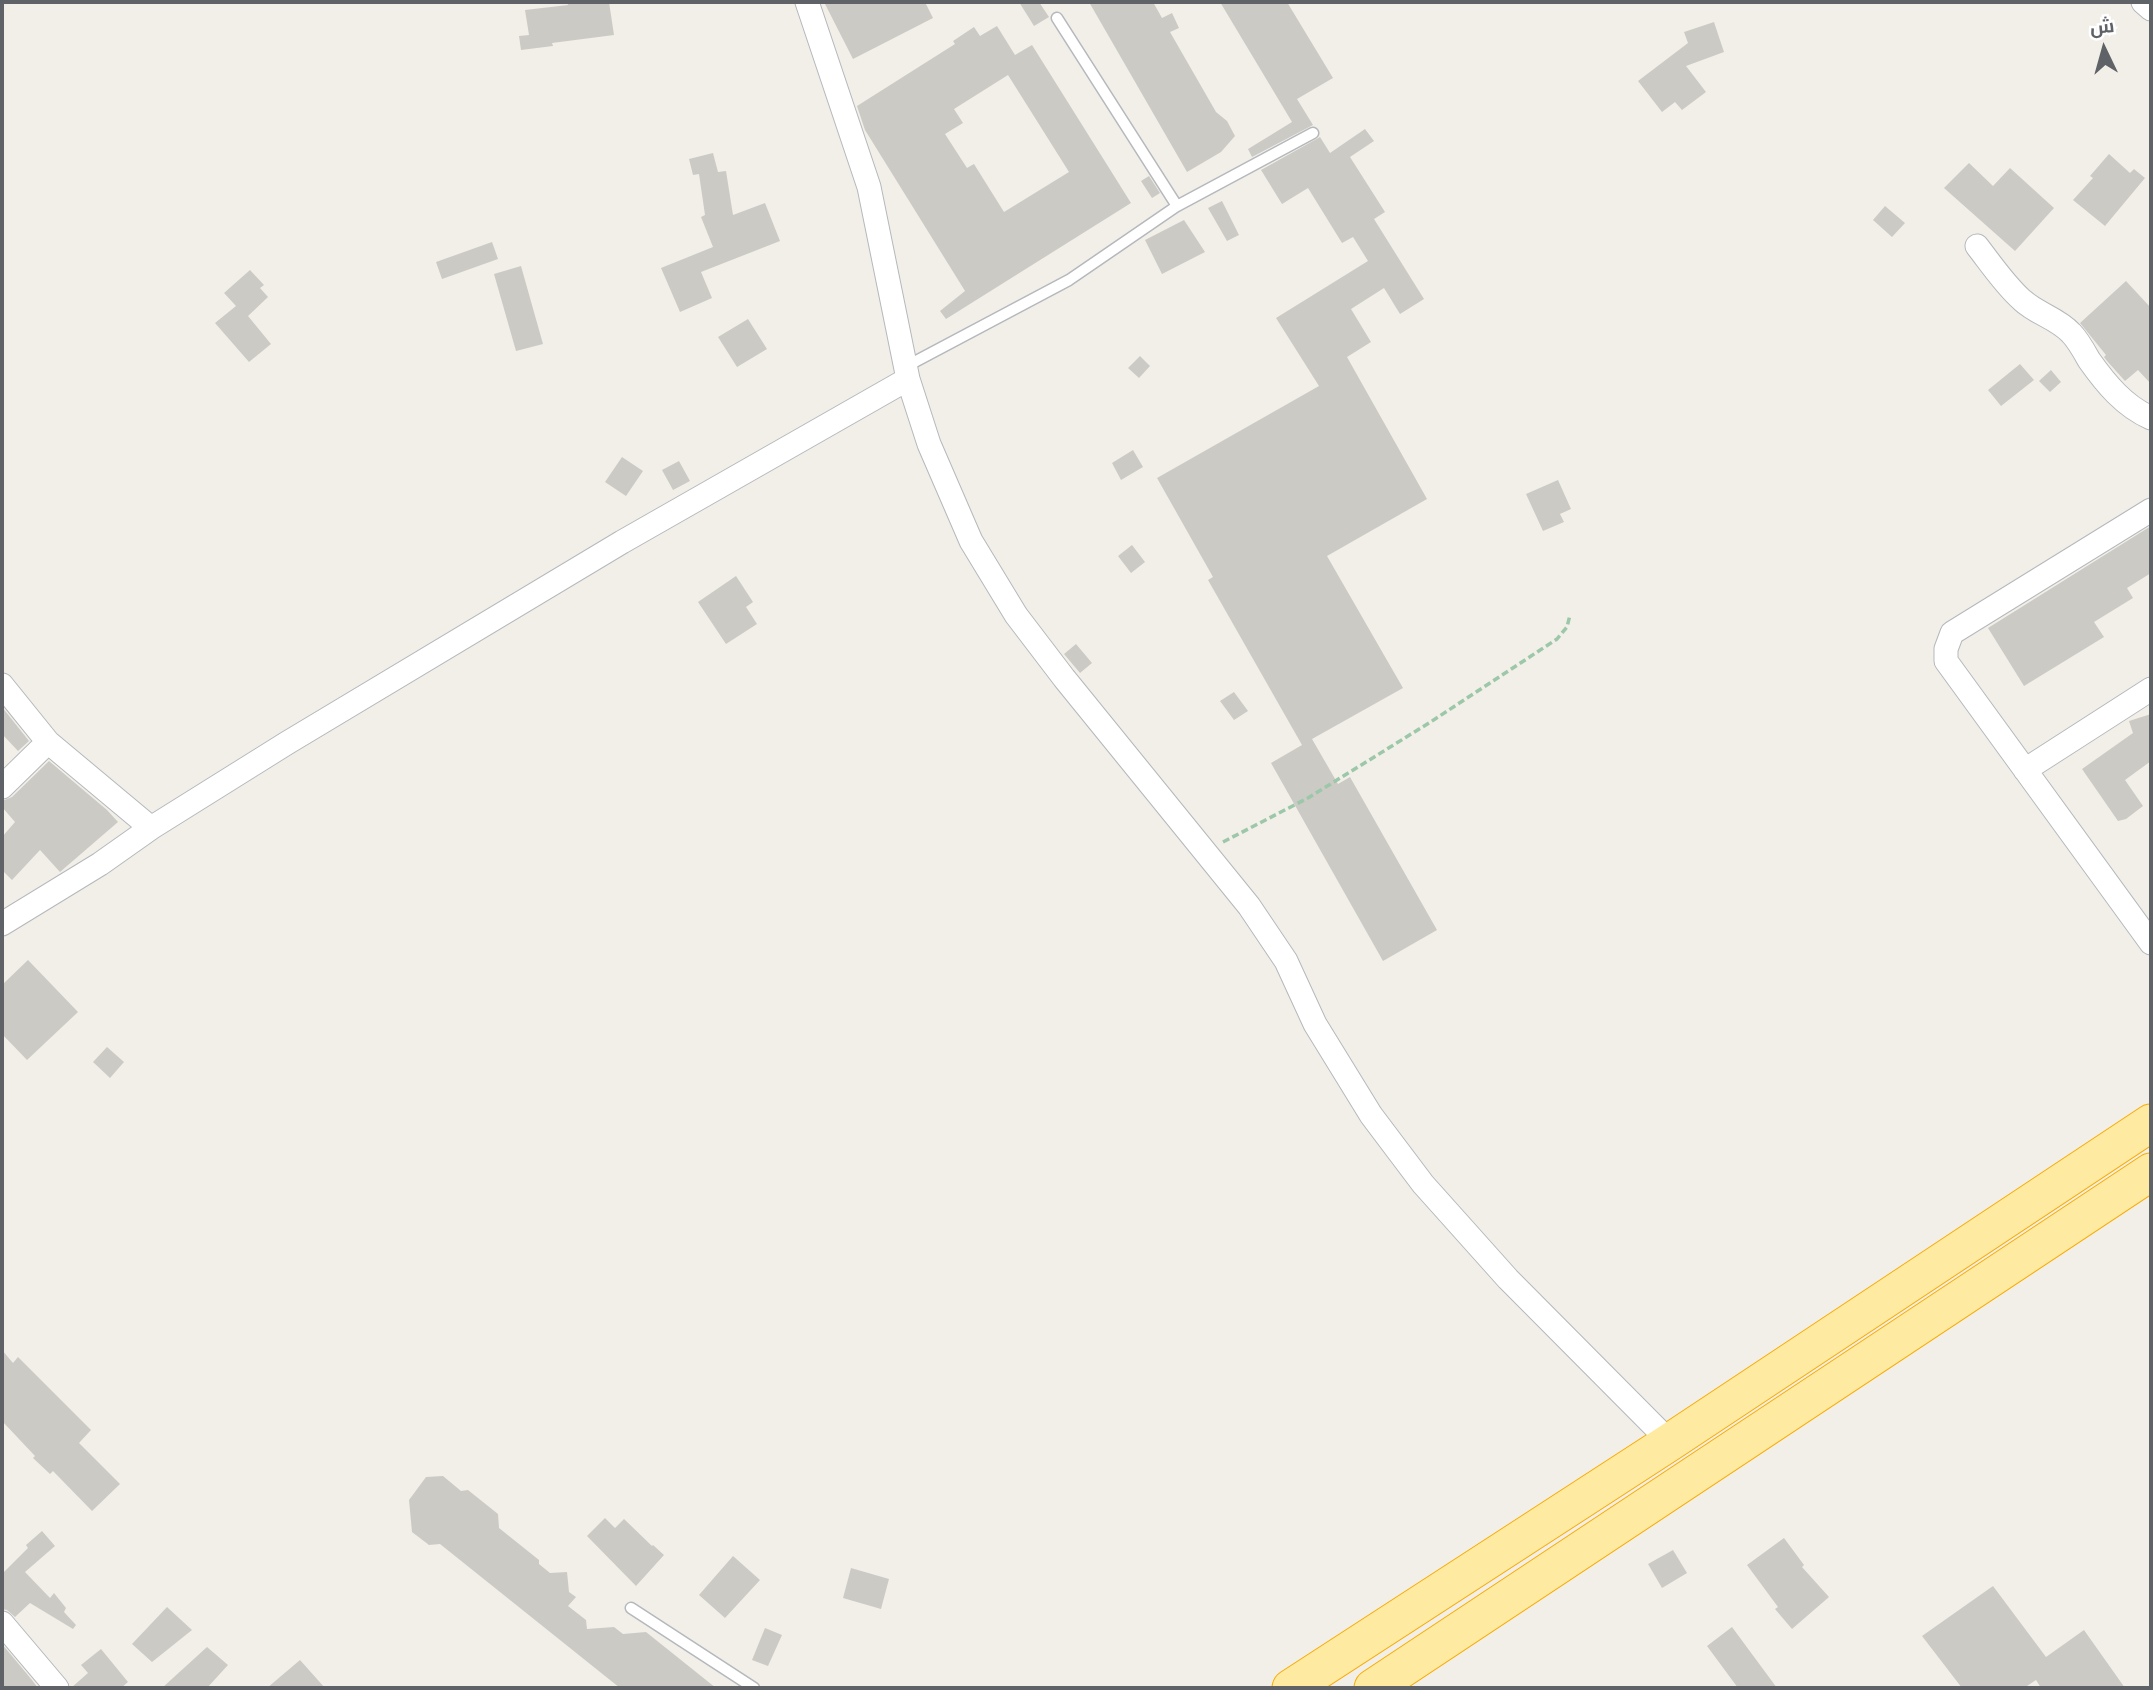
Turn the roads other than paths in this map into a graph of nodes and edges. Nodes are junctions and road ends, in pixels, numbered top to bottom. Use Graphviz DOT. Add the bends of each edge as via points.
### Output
graph roads {
  1 [pos="807,2"];
  2 [pos="2143,2"];
  3 [pos="2151,9"];
  4 [pos="1057,19"];
  5 [pos="1313,133"];
  6 [pos="1177,206"];
  7 [pos="1977,246"];
  8 [pos="907,373"];
  9 [pos="2151,418"];
  10 [pos="2151,510"];
  11 [pos="2,685"];
  12 [pos="2151,689"];
  13 [pos="48,742"];
  14 [pos="2025,770"];
  15 [pos="2,787"];
  16 [pos="151,828"];
  17 [pos="2,923"];
  18 [pos="2151,943"];
  19 [pos="2151,1123"];
  20 [pos="2151,1172"];
  21 [pos="1670,1442"];
  22 [pos="631,1608"];
  23 [pos="2,1623"];
  24 [pos="57,1688"];
  25 [pos="754,1688"];
  26 [pos="1291,1688"];
  27 [pos="1373,1688"];
  1 -- 8 [label="street" via="869,187"];
  2 -- 3 [label="street"];
  4 -- 6 [label="lane"];
  5 -- 6 [label="lane"];
  6 -- 8 [label="lane" via="1069,280"];
  7 -- 9 [label="street" via="2021,300 2072,334 2103,381 2122,400"];
  8 -- 16 [label="street"];
  8 -- 21 [label="street" via="929,444 971,541 1016,615 1249,906 1286,961 1315,1024 1371,1115 1423,1184 1508,1279"];
  10 -- 14 [label="street" via="1952,633 1946,661"];
  11 -- 13 [label="street"];
  12 -- 14 [label="street"];
  13 -- 15 [label="street"];
  13 -- 16 [label="street"];
  14 -- 18 [label="street"];
  16 -- 17 [label="street"];
  19 -- 21 [label="highway"];
  20 -- 27 [label="highway"];
  21 -- 26 [label="highway"];
  22 -- 25 [label="lane"];
  23 -- 24 [label="street"];
}
